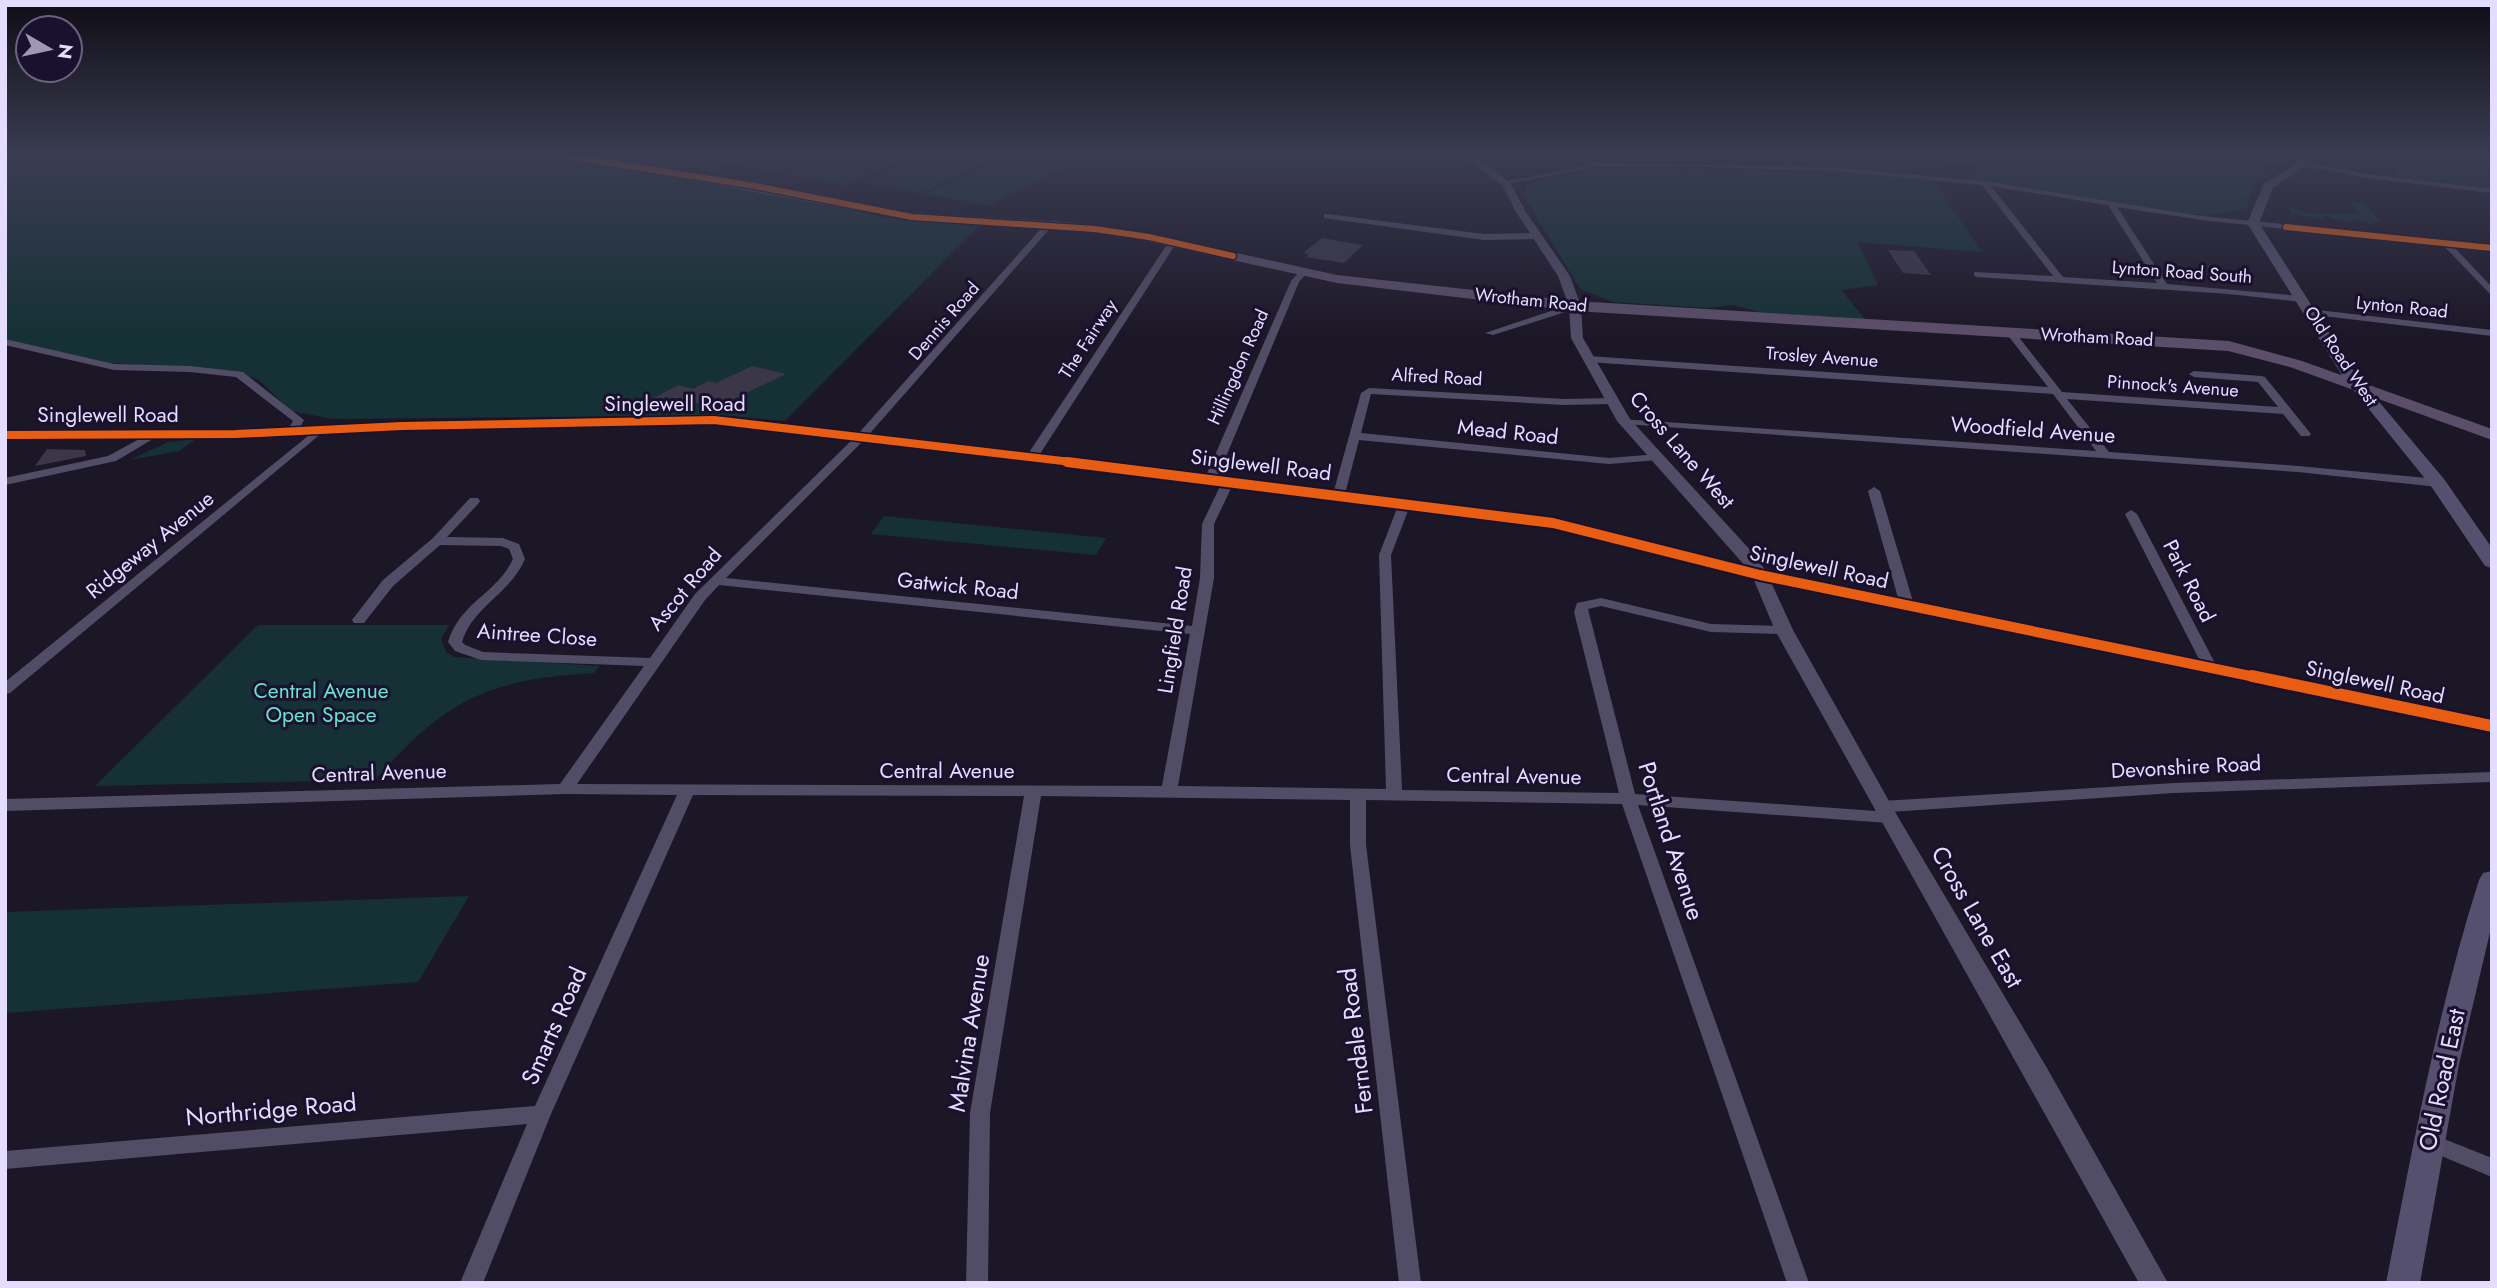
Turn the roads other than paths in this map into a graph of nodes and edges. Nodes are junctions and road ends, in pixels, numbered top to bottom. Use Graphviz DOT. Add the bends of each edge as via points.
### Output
graph roads {
  1 [pos="907,216"];
  2 [pos="1327,216"];
  3 [pos="1526,216"];
  4 [pos="2010,216"];
  5 [pos="2119,216"];
  6 [pos="2201,216"];
  7 [pos="2256,216"];
  8 [pos="2253,223"];
  9 [pos="1049,225"];
  10 [pos="1538,236"];
  11 [pos="1173,242"];
  12 [pos="2446,243"];
  13 [pos="2492,248"];
  14 [pos="1303,273"];
  15 [pos="1978,274"];
  16 [pos="2060,279"];
  17 [pos="2164,287"];
  18 [pos="2492,293"];
  19 [pos="2305,305"];
  20 [pos="1575,306"];
  21 [pos="2492,332"];
  22 [pos="1490,333"];
  23 [pos="2011,333"];
  24 [pos="5,342"];
  25 [pos="1588,359"];
  26 [pos="2297,364"];
  27 [pos="2345,369"];
  28 [pos="2194,373"];
  29 [pos="2359,388"];
  30 [pos="2056,393"];
  31 [pos="1611,401"];
  32 [pos="2374,407"];
  33 [pos="2418,410"];
  34 [pos="2286,411"];
  35 [pos="1625,421"];
  36 [pos="319,430"];
  37 [pos="293,431"];
  38 [pos="2308,431"];
  39 [pos="154,434"];
  40 [pos="5,435"];
  41 [pos="2492,435"];
  42 [pos="861,436"];
  43 [pos="1354,436"];
  44 [pos="2105,455"];
  45 [pos="1032,457"];
  46 [pos="1658,457"];
  47 [pos="1211,478"];
  48 [pos="1229,480"];
  49 [pos="5,482"];
  50 [pos="2438,483"];
  51 [pos="1874,491"];
  52 [pos="1339,494"];
  53 [pos="474,501"];
  54 [pos="1405,503"];
  55 [pos="2131,514"];
  56 [pos="437,541"];
  57 [pos="2490,555"];
  58 [pos="1760,575"];
  59 [pos="715,581"];
  60 [pos="1907,605"];
  61 [pos="359,620"];
  62 [pos="1784,630"];
  63 [pos="1197,631"];
  64 [pos="652,662"];
  65 [pos="2210,667"];
  66 [pos="5,690"];
  67 [pos="2492,726"];
  68 [pos="2492,777"];
  69 [pos="565,789"];
  70 [pos="687,791"];
  71 [pos="1169,791"];
  72 [pos="1032,793"];
  73 [pos="1358,793"];
  74 [pos="1394,793"];
  75 [pos="1628,800"];
  76 [pos="5,805"];
  77 [pos="1885,812"];
  78 [pos="2492,880"];
  79 [pos="541,1114"];
  80 [pos="2429,1142"];
  81 [pos="5,1160"];
  82 [pos="2492,1168"];
  83 [pos="471,1283"];
  84 [pos="977,1283"];
  85 [pos="1410,1283"];
  86 [pos="1798,1283"];
  87 [pos="2154,1283"];
  88 [pos="2403,1283"];
  1 -- 9 [label="main road, Wrotham Road"];
  2 -- 10 [label="street" via="1485,237"];
  3 -- 10 [label="street, Cross Lane West"];
  4 -- 16 [label="street"];
  5 -- 17 [label="street"];
  6 -- 8 [label="street"];
  7 -- 8 [label="main road"];
  8 -- 12 [label="street"];
  8 -- 19 [label="main road, Old Road West"];
  9 -- 11 [label="main road, Wrotham Road"];
  9 -- 42 [label="street, Dennis Road"];
  10 -- 20 [label="street, Cross Lane West" via="1564,276"];
  11 -- 14 [label="main road, Wrotham Road"];
  11 -- 45 [label="street, The Fairway"];
  12 -- 13 [label="street"];
  12 -- 18 [label="street"];
  14 -- 20 [label="main road, Wrotham Road"];
  14 -- 47 [label="street, Hillingdon Road"];
  15 -- 16 [label="street, Lynton Road South"];
  16 -- 17 [label="street, Lynton Road South"];
  17 -- 19 [label="street, Lynton Road South"];
  19 -- 21 [label="street, Lynton Road"];
  19 -- 27 [label="main road, Old Road West"];
  20 -- 22 [label="street"];
  20 -- 23 [label="main road, Wrotham Road"];
  20 -- 25 [label="street, Cross Lane West" via="1577,338"];
  23 -- 26 [label="main road, Wrotham Road" via="2218,344"];
  23 -- 30 [label="street"];
  24 -- 37 [label="street" via="114,368 239,374 299,420"];
  25 -- 30 [label="street, Trosley Avenue"];
  25 -- 31 [label="street, Cross Lane West"];
  26 -- 27 [label="main road"];
  26 -- 29 [label="main road, Wrotham Road"];
  27 -- 29 [label="main road, Old Road West"];
  28 -- 34 [label="street" via="2261,379"];
  29 -- 32 [label="main road, Old Road West"];
  29 -- 33 [label="main road, Wrotham Road"];
  30 -- 34 [label="street, Pinnock's Avenue"];
  30 -- 44 [label="street"];
  31 -- 35 [label="street, Cross Lane West"];
  31 -- 43 [label="street, Alfred Road" via="1369,391"];
  32 -- 33 [label="main road"];
  32 -- 50 [label="main road, Old Road West"];
  33 -- 41 [label="main road, Wrotham Road"];
  34 -- 38 [label="street"];
  35 -- 44 [label="street, Woodfield Avenue"];
  35 -- 46 [label="street, Cross Lane West"];
  36 -- 37 [label="street, Singlewell Road"];
  36 -- 42 [label="street, Singlewell Road" via="717,421"];
  36 -- 66 [label="street, Ridgeway Avenue"];
  37 -- 39 [label="street, Singlewell Road"];
  39 -- 40 [label="street, Singlewell Road"];
  39 -- 49 [label="street" via="112,459"];
  42 -- 45 [label="street, Singlewell Road"];
  42 -- 59 [label="street, Ascot Road"];
  43 -- 46 [label="street, Mead Road" via="1609,461"];
  43 -- 52 [label="street, Alfred Road"];
  44 -- 50 [label="street, Woodfield Avenue"];
  45 -- 47 [label="street, Singlewell Road"];
  46 -- 58 [label="street, Cross Lane West"];
  47 -- 48 [label="street, Singlewell Road"];
  48 -- 52 [label="street, Singlewell Road"];
  48 -- 63 [label="street, Lingfield Road" via="1208,524 1208,569"];
  50 -- 57 [label="main road, Old Road West"];
  51 -- 60 [label="street"];
  52 -- 54 [label="street, Singlewell Road"];
  53 -- 56 [label="street"];
  54 -- 58 [label="street, Singlewell Road" via="1553,523"];
  54 -- 74 [label="street" via="1385,555"];
  55 -- 65 [label="street, Park Road"];
  56 -- 61 [label="street" via="388,583"];
  56 -- 64 [label="street, Aintree Close" via="503,542 519,553 517,566 461,622 455,642 460,648 481,656"];
  58 -- 60 [label="street, Singlewell Road"];
  58 -- 62 [label="street, Cross Lane East"];
  59 -- 63 [label="street, Gatwick Road"];
  59 -- 64 [label="street, Ascot Road"];
  60 -- 65 [label="street, Singlewell Road"];
  62 -- 75 [label="street, Portland Avenue" via="1711,628 1611,604 1582,606"];
  62 -- 77 [label="street, Cross Lane East"];
  63 -- 71 [label="street, Lingfield Road"];
  64 -- 69 [label="street, Ascot Road"];
  65 -- 67 [label="street, Singlewell Road"];
  68 -- 77 [label="street, Devonshire Road" via="2163,789"];
  69 -- 70 [label="street, Central Avenue"];
  69 -- 76 [label="street, Central Avenue"];
  70 -- 72 [label="street, Central Avenue"];
  70 -- 79 [label="street, Smarts Road"];
  71 -- 72 [label="street, Central Avenue"];
  71 -- 73 [label="street, Central Avenue"];
  72 -- 84 [label="street, Malvina Avenue" via="980,1113"];
  73 -- 74 [label="street, Central Avenue"];
  73 -- 85 [label="street, Ferndale Road" via="1357,845"];
  74 -- 75 [label="street, Central Avenue"];
  75 -- 77 [label="street, Central Avenue"];
  75 -- 86 [label="street, Portland Avenue"];
  77 -- 87 [label="street, Cross Lane East"];
  78 -- 80 [label="main road, Old Road East" via="2469,954"];
  79 -- 81 [label="street, Northridge Road"];
  79 -- 83 [label="street, Smarts Road"];
  80 -- 82 [label="street"];
  80 -- 88 [label="main road, Old Road East"];
}
